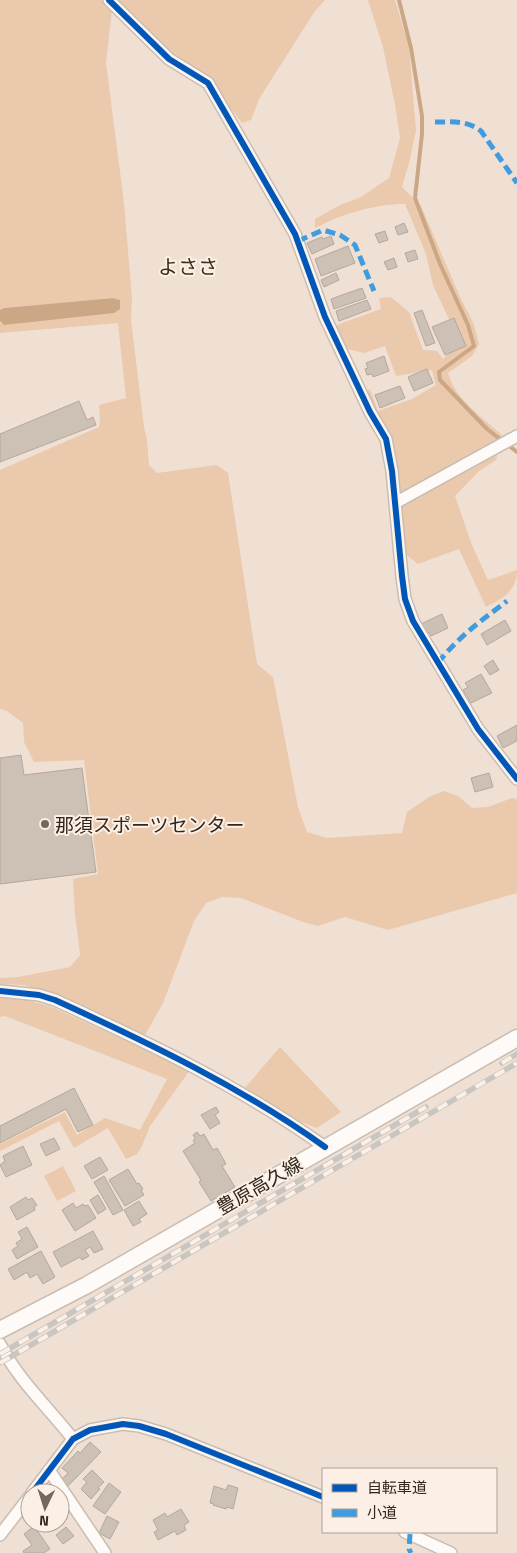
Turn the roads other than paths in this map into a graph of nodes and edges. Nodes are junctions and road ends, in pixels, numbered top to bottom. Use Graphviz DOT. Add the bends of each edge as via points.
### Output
graph roads {
  1 [pos="109,0"];
  2 [pos="517,436"];
  3 [pos="395,503"];
  4 [pos="517,779"];
  5 [pos="0,991"];
  6 [pos="517,1038"];
  7 [pos="325,1147"];
  8 [pos="0,1330"];
  9 [pos="0,1344"];
  10 [pos="73,1439"];
  11 [pos="50,1470"];
  12 [pos="40,1483"];
  13 [pos="322,1497"];
  14 [pos="20,1509"];
  15 [pos="407,1533"];
  16 [pos="0,1535"];
  17 [pos="105,1553"];
  18 [pos="451,1553"];
  1 -- 3 [label="street" via="169,59 208,83 295,234 325,317 386,439"];
  2 -- 3 [label="street"];
  3 -- 4 [label="street" via="402,576 414,621 478,730"];
  5 -- 7 [label="street" via="55,1000 154,1046 217,1079"];
  6 -- 7 [label="main road, 豊原高久線"];
  7 -- 8 [label="main road, 豊原高久線" via="87,1285"];
  9 -- 10 [label="street" via="17,1374"];
  10 -- 11 [label="street"];
  10 -- 13 [label="street" via="90,1430 109,1426 139,1426"];
  11 -- 12 [label="street"];
  11 -- 17 [label="street"];
  14 -- 16 [label="street"];
  15 -- 18 [label="street"];
}
